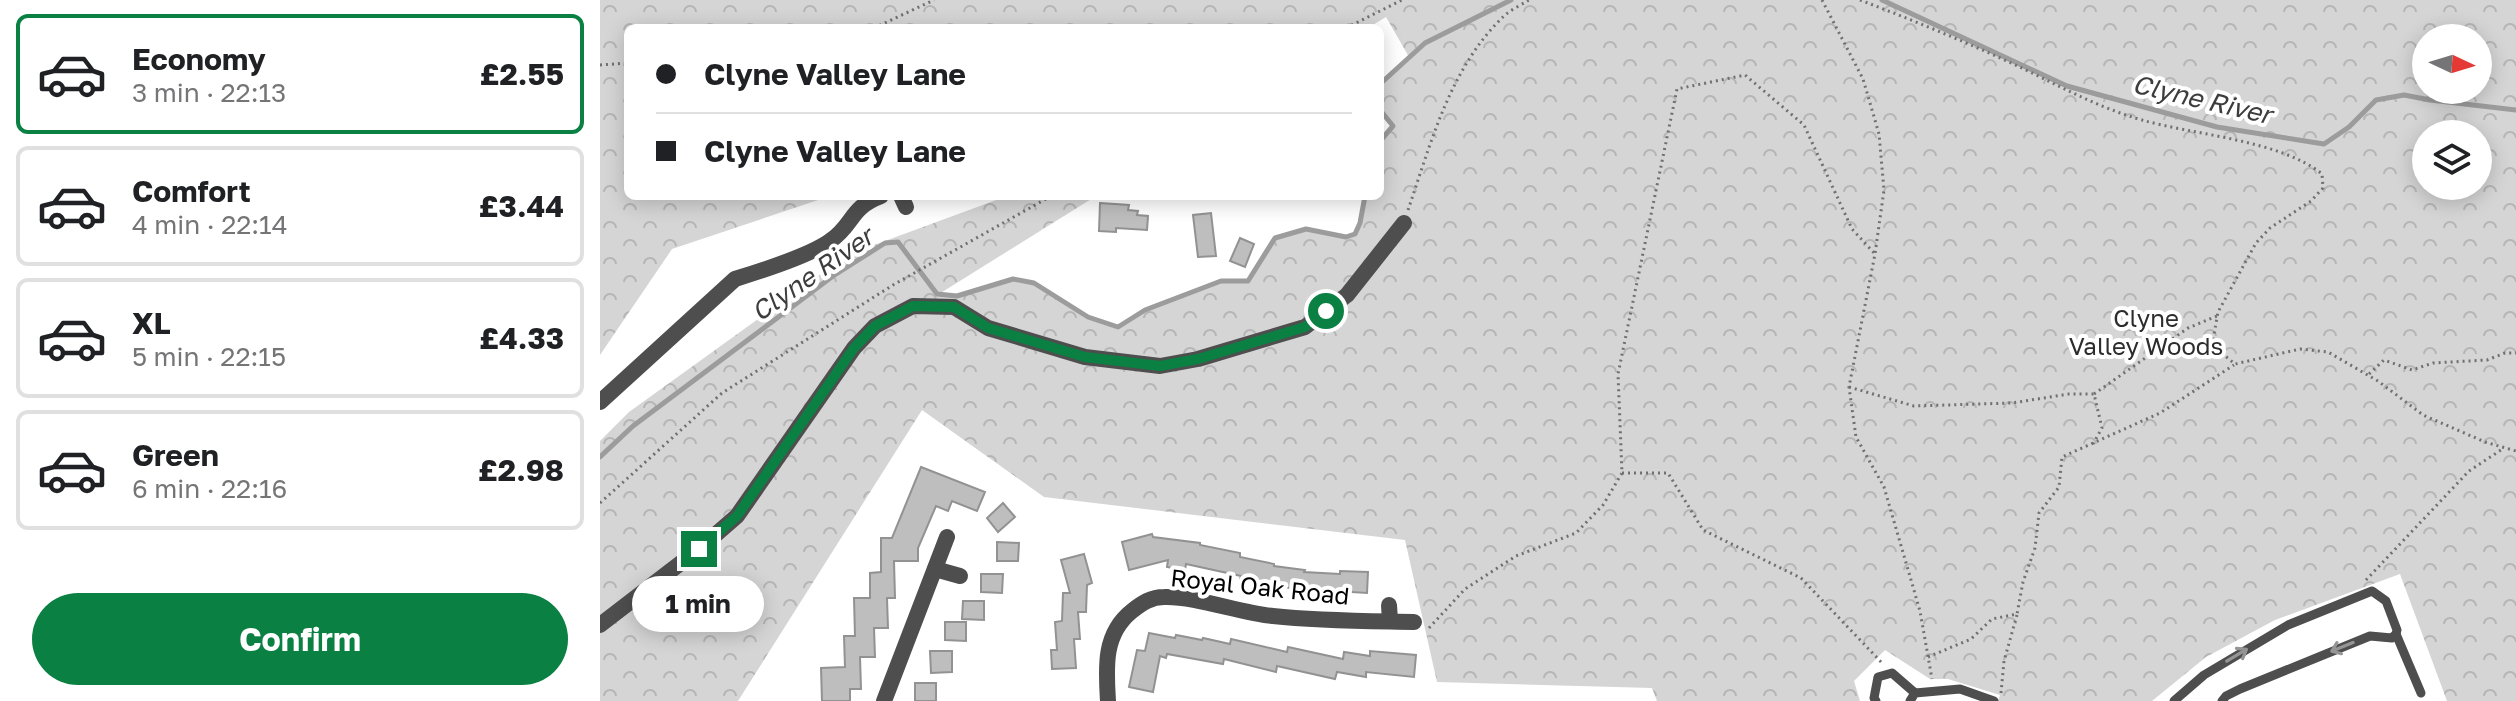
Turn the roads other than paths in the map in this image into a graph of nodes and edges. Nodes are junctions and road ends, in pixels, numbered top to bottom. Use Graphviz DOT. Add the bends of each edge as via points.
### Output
graph roads {
  1 [pos="873,200"];
  2 [pos="1404,223"];
  3 [pos="600,402"];
  4 [pos="947,537"];
  5 [pos="935,569"];
  6 [pos="960,576"];
  7 [pos="1414,622"];
  8 [pos="600,625"];
  9 [pos="2396,634"];
  10 [pos="2421,693"];
  11 [pos="1913,697"];
  12 [pos="1980,698"];
  13 [pos="884,701"];
  14 [pos="1108,701"];
  15 [pos="1876,701"];
  16 [pos="1994,701"];
  17 [pos="2174,701"];
  18 [pos="2222,701"];
  1 -- 3 [label="street" via="856,209 828,243 735,279"];
  2 -- 8 [label="street" via="1347,295 1305,327 1160,366 1085,357 988,328 954,307 913,306 875,326 854,348 737,516"];
  4 -- 5 [label="street"];
  5 -- 6 [label="street"];
  5 -- 13 [label="street"];
  7 -- 14 [label="street, Royal Oak Road" via="1390,613 1325,620 1165,597 1145,600 1123,617 1110,640"];
  9 -- 10 [label="lane"];
  17 -- 9 [label="lane, one-way" via="2204,675 2288,625 2372,591 2386,601"];
  9 -- 18 [label="lane, one-way" via="2370,636"];
  11 -- 12 [label="lane" via="1960,689"];
  11 -- 15 [label="lane" via="1892,673 1878,677"];
  12 -- 16 [label="lane"];
}
